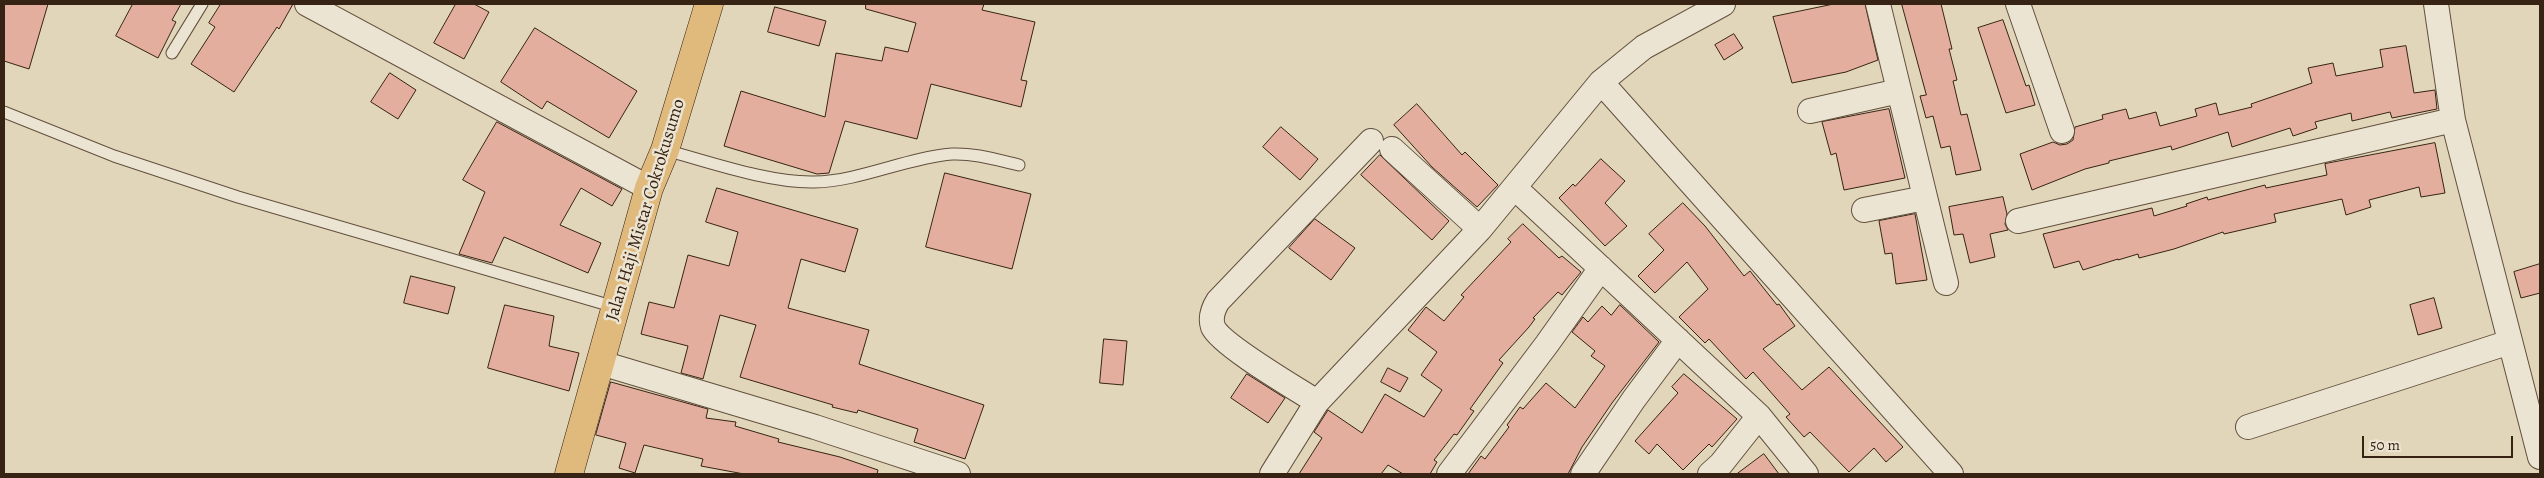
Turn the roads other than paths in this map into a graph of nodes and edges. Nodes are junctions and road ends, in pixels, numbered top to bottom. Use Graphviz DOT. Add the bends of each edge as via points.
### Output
graph roads {
  1 [pos="202,4"];
  2 [pos="307,4"];
  3 [pos="709,4"];
  4 [pos="1723,4"];
  5 [pos="1878,4"];
  6 [pos="2018,4"];
  7 [pos="2436,4"];
  8 [pos="172,53"];
  9 [pos="1601,82"];
  10 [pos="1899,91"];
  11 [pos="1810,111"];
  12 [pos="4,112"];
  13 [pos="2453,120"];
  14 [pos="2062,131"];
  15 [pos="665,150"];
  16 [pos="1019,165"];
  17 [pos="649,188"];
  18 [pos="1515,188"];
  19 [pos="1925,198"];
  20 [pos="1864,210"];
  21 [pos="2018,221"];
  22 [pos="1480,229"];
  23 [pos="1601,268"];
  24 [pos="1946,284"];
  25 [pos="615,308"];
  26 [pos="1678,340"];
  27 [pos="2510,342"];
  28 [pos="601,363"];
  29 [pos="1317,402"];
  30 [pos="2534,406"];
  31 [pos="1759,416"];
  32 [pos="2248,427"];
  33 [pos="2540,457"];
  34 [pos="569,474"];
  35 [pos="958,474"];
  36 [pos="1272,474"];
  37 [pos="1449,474"];
  38 [pos="1583,474"];
  39 [pos="1710,474"];
  40 [pos="1806,474"];
  41 [pos="1951,474"];
  1 -- 8 [label="lane"];
  2 -- 17 [label="street"];
  3 -- 15 [label="main road, Jalan Haji Mistar Cokrokusumo"];
  4 -- 9 [label="street" via="1644,47"];
  5 -- 10 [label="street"];
  6 -- 14 [label="street"];
  7 -- 13 [label="street"];
  9 -- 18 [label="street"];
  9 -- 41 [label="street"];
  10 -- 11 [label="street"];
  10 -- 19 [label="street"];
  12 -- 25 [label="lane" via="114,156 238,197"];
  13 -- 21 [label="street"];
  13 -- 27 [label="street"];
  15 -- 16 [label="lane" via="778,178 814,182 952,154 980,156"];
  15 -- 17 [label="main road, Jalan Haji Mistar Cokrokusumo"];
  17 -- 25 [label="main road, Jalan Haji Mistar Cokrokusumo"];
  18 -- 22 [label="street"];
  18 -- 23 [label="street"];
  19 -- 20 [label="street"];
  19 -- 24 [label="street"];
  22 -- 29 [label="street"];
  22 -- 29 [label="street" via="1381,145 1218,301 1211,318 1214,328 1229,343"];
  23 -- 26 [label="street"];
  23 -- 37 [label="street"];
  25 -- 28 [label="main road, Jalan Haji Mistar Cokrokusumo"];
  26 -- 31 [label="street"];
  26 -- 38 [label="street"];
  27 -- 30 [label="street"];
  27 -- 32 [label="street"];
  28 -- 34 [label="main road, Jalan Haji Mistar Cokrokusumo"];
  28 -- 35 [label="street" via="816,427"];
  29 -- 36 [label="street"];
  30 -- 33 [label="street"];
  31 -- 39 [label="street"];
  31 -- 40 [label="street"];
}
